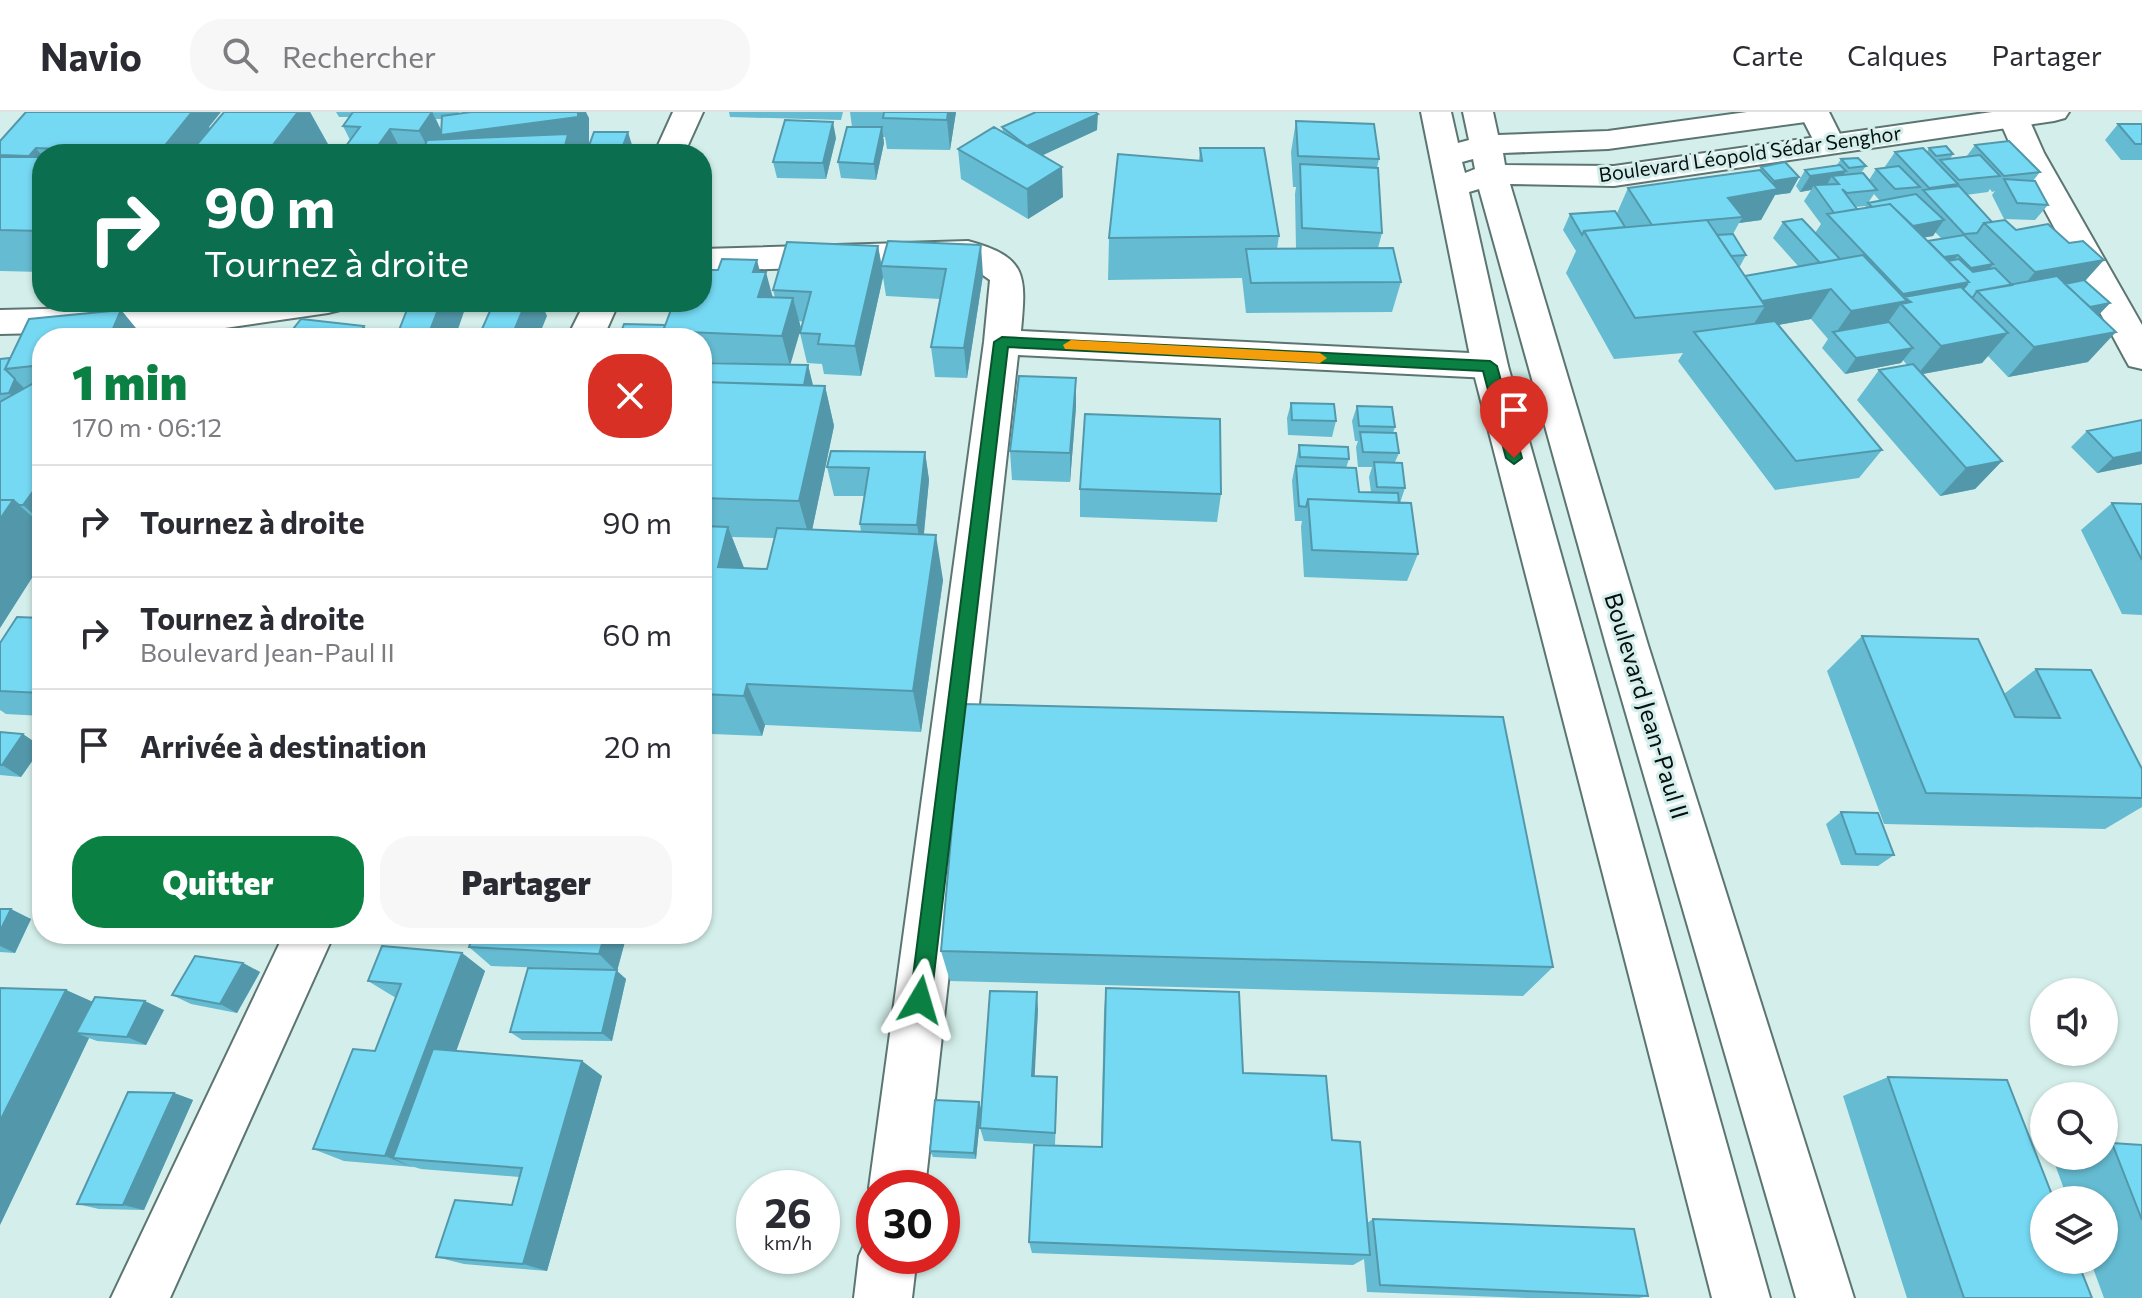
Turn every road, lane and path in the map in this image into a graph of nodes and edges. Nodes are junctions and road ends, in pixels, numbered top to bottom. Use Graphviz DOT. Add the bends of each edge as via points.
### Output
graph roads {
  1 [pos="688,112"];
  2 [pos="1436,112"];
  3 [pos="1814,112"];
  4 [pos="2054,112"];
  5 [pos="2013,117"];
  6 [pos="674,144"];
  7 [pos="1830,144"];
  8 [pos="1476,157"];
  9 [pos="712,260"];
  10 [pos="283,312"];
  11 [pos="0,322"];
  12 [pos="212,328"];
  13 [pos="1002,342"];
  14 [pos="2142,357"];
  15 [pos="1490,366"];
  16 [pos="304,944"];
  17 [pos="899,1170"];
  18 [pos="886,1274"];
  19 [pos="140,1298"];
  20 [pos="883,1298"];
  21 [pos="1741,1298"];
  22 [pos="1825,1298"];
  1 -- 6 [label="main road"];
  2 -- 8 [label="main road, Boulevard Jean-Paul II"];
  3 -- 7 [label="main road"];
  3 -- 8 [label="main road, Boulevard Léopold Sédar Senghor"];
  4 -- 5 [label="main road, Boulevard Léopold Sédar Senghor"];
  5 -- 7 [label="main road, Boulevard Léopold Sédar Senghor"];
  5 -- 14 [label="main road"];
  7 -- 8 [label="main road, Boulevard Léopold Sédar Senghor" via="1614,176 1578,196"];
  8 -- 15 [label="main road, Boulevard Jean-Paul II"];
  8 -- 22 [label="main road, Boulevard Jean-Paul II"];
  9 -- 13 [label="main road" via="968,252 984,257 1006,276"];
  10 -- 12 [label="main road"];
  11 -- 12 [label="main road"];
  13 -- 15 [label="main road"];
  13 -- 17 [label="main road"];
  15 -- 21 [label="main road, Boulevard Jean-Paul II"];
  16 -- 19 [label="main road"];
  18 -- 20 [label="main road"];
}
